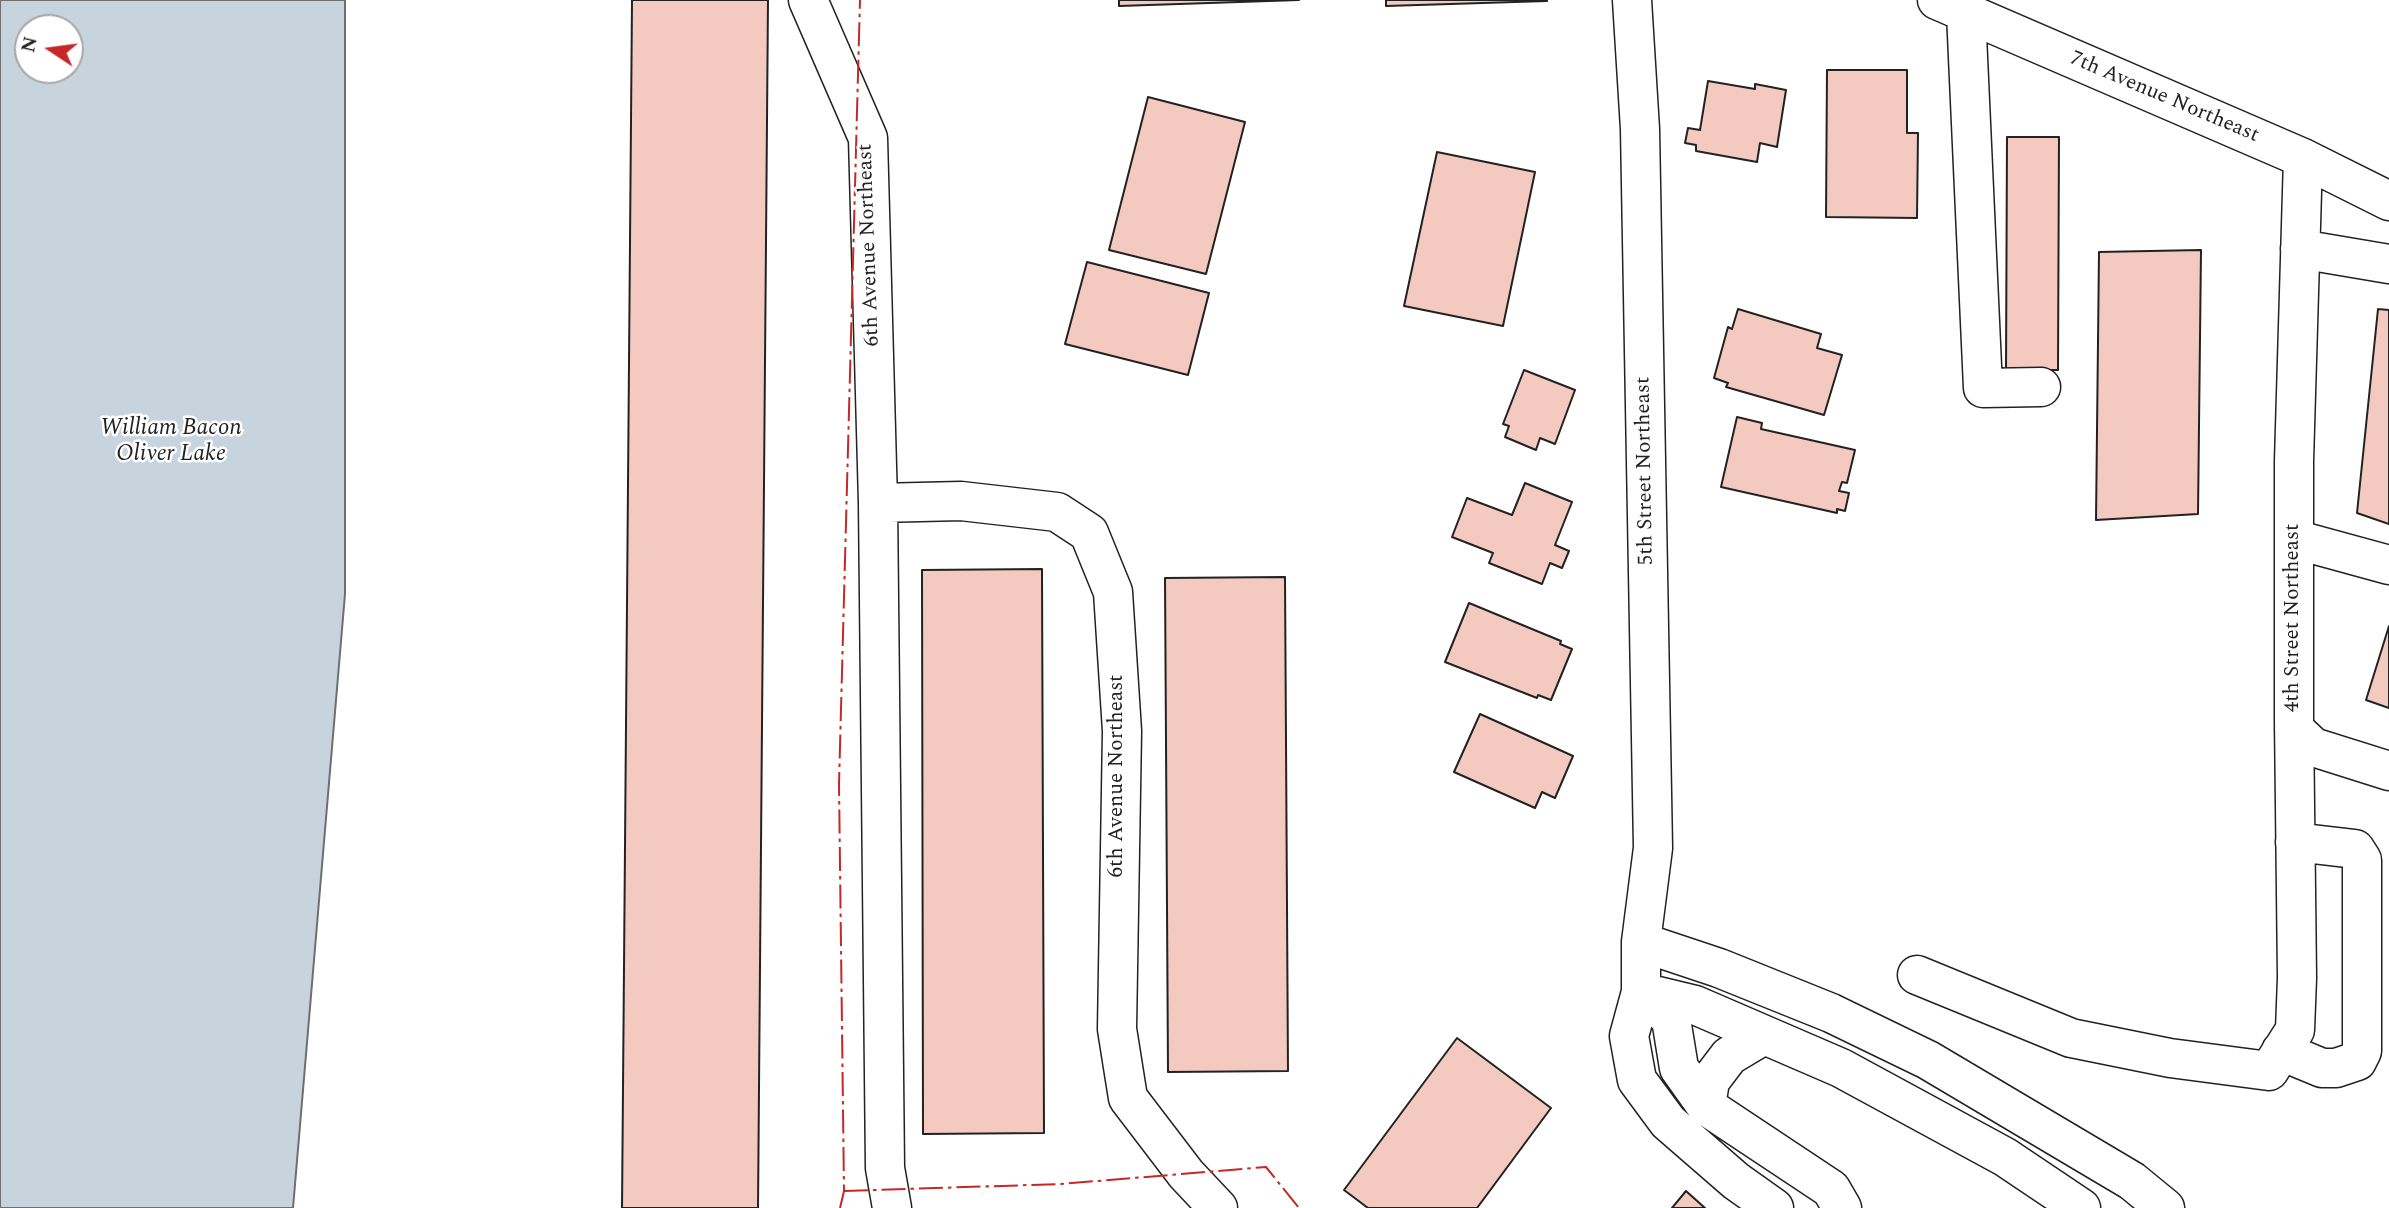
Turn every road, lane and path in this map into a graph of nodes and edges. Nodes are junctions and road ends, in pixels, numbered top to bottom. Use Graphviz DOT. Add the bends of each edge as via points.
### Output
graph roads {
  1 [pos="808,0"];
  2 [pos="1632,0"];
  3 [pos="1952,6"];
  4 [pos="2303,158"];
  5 [pos="2389,201"];
  6 [pos="2300,248"];
  7 [pos="2389,264"];
  8 [pos="2041,387"];
  9 [pos="878,503"];
  10 [pos="2294,539"];
  11 [pos="2389,565"];
  12 [pos="2294,729"];
  13 [pos="2389,771"];
  14 [pos="2295,842"];
  15 [pos="1641,942"];
  16 [pos="1917,975"];
  17 [pos="1641,992"];
  18 [pos="1764,1035"];
  19 [pos="2275,1061"];
  20 [pos="1706,1106"];
  21 [pos="1797,1165"];
  22 [pos="891,1208"];
  23 [pos="1218,1208"];
  24 [pos="1773,1208"];
  25 [pos="1842,1208"];
  26 [pos="2081,1208"];
  27 [pos="2165,1208"];
  1 -- 9 [label="street, 6th Avenue Northeast" via="868,138"];
  2 -- 15 [label="street, 5th Street Northeast" via="1641,143 1653,848"];
  3 -- 4 [label="street, 7th Avenue Northeast"];
  3 -- 8 [label="street" via="1983,388"];
  4 -- 5 [label="street, 7th Avenue Northeast"];
  4 -- 6 [label="street, 4th Street Northeast"];
  6 -- 7 [label="street"];
  6 -- 10 [label="street, 4th Street Northeast"];
  9 -- 22 [label="street, 6th Avenue Northeast" via="885,1168"];
  9 -- 23 [label="street, 6th Avenue Northeast" via="961,501 1057,512 1089,533 1113,592 1114,606 1122,731 1117,1029 1128,1098"];
  10 -- 11 [label="street"];
  10 -- 12 [label="street, 4th Street Northeast"];
  12 -- 13 [label="street" via="2313,747"];
  12 -- 14 [label="street, 4th Street Northeast"];
  14 -- 19 [label="street, 4th Street Northeast" via="2295,1030"];
  14 -- 19 [label="street" via="2355,849 2362,860 2362,1051 2357,1061 2336,1068"];
  15 -- 17 [label="street, 5th Street Northeast"];
  15 -- 27 [label="street" via="1831,1013 1927,1060 2132,1181"];
  16 -- 19 [label="street" via="2071,1038 2171,1058"];
  17 -- 18 [label="street" via="1695,1005"];
  17 -- 20 [label="street" via="1671,1019 1679,1068"];
  17 -- 24 [label="street, 5th Street Northeast" via="1629,1037 1636,1080 1668,1122"];
  18 -- 20 [label="street" via="1729,1056 1710,1081"];
  18 -- 26 [label="street" via="1841,1068 1936,1118"];
  20 -- 21 [label="street"];
  21 -- 24 [label="street"];
  21 -- 25 [label="street" via="1831,1189"];
}
